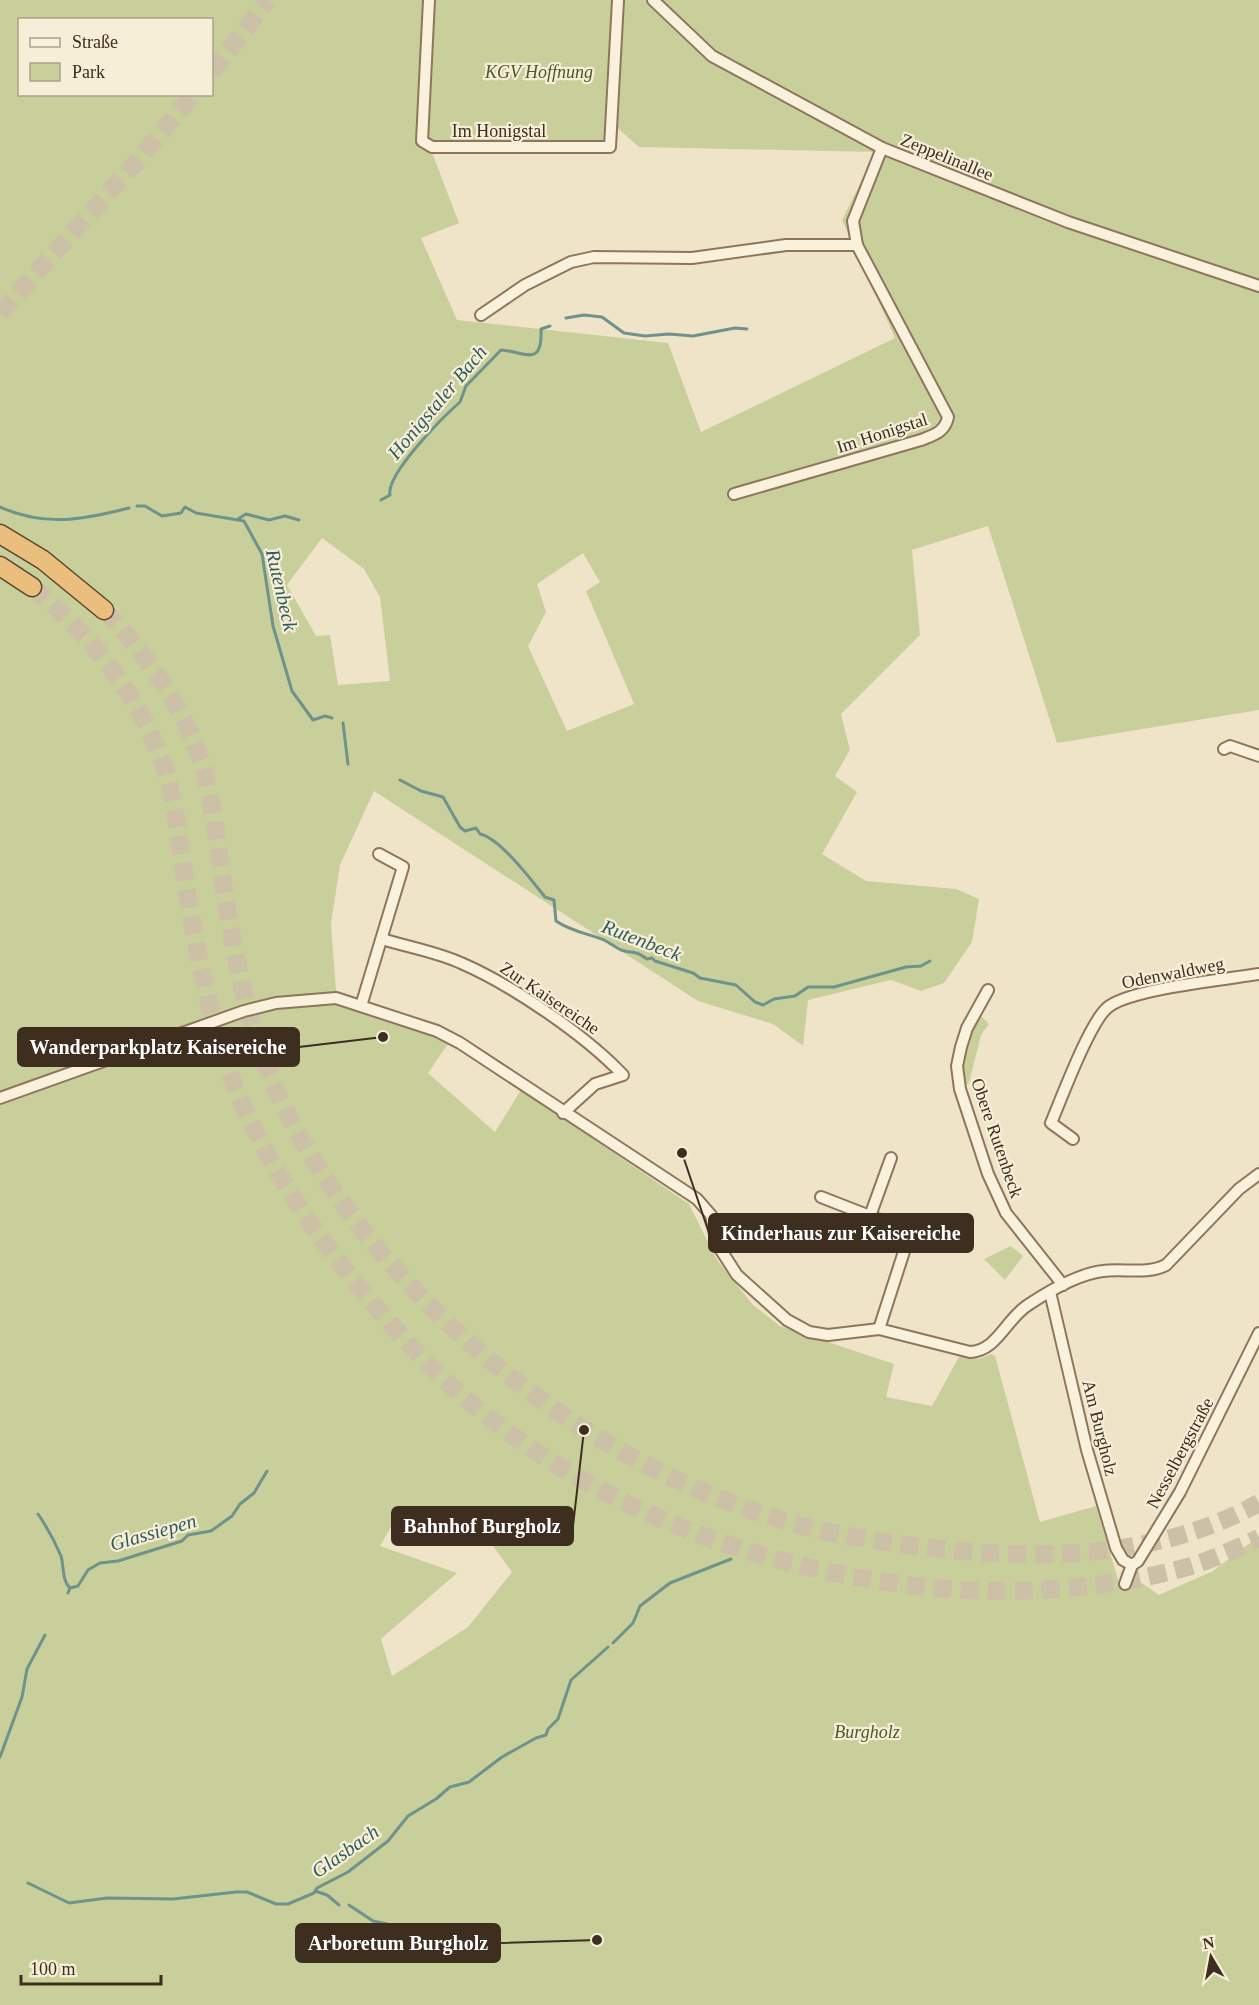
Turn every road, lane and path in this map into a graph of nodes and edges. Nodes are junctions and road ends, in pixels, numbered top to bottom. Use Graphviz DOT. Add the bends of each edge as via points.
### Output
graph roads {
  1 [pos="429,0"];
  2 [pos="618,0"];
  3 [pos="653,0"];
  4 [pos="882,148"];
  5 [pos="856,245"];
  6 [pos="1259,286"];
  7 [pos="481,315"];
  8 [pos="734,494"];
  9 [pos="0,534"];
  10 [pos="0,566"];
  11 [pos="32,587"];
  12 [pos="104,610"];
  13 [pos="1224,749"];
  14 [pos="1259,756"];
  15 [pos="379,854"];
  16 [pos="382,939"];
  17 [pos="1259,974"];
  18 [pos="988,990"];
  19 [pos="361,1006"];
  20 [pos="0,1098"];
  21 [pos="564,1113"];
  22 [pos="1073,1139"];
  23 [pos="891,1158"];
  24 [pos="1259,1174"];
  25 [pos="820,1197"];
  26 [pos="870,1216"];
  27 [pos="1063,1285"];
  28 [pos="1050,1292"];
  29 [pos="879,1329"];
  30 [pos="1259,1333"];
  31 [pos="1132,1565"];
  32 [pos="1125,1584"];
  1 -- 2 [label="street, Im Honigstal" via="422,141 432,147 610,147"];
  3 -- 4 [label="street, Zeppelinallee" via="712,56"];
  4 -- 5 [label="street, Im Honigstal" via="855,213"];
  4 -- 6 [label="street, Zeppelinallee" via="1068,222"];
  5 -- 7 [label="street" via="786,245 692,258 594,257 571,262 533,281"];
  5 -- 8 [label="street, Im Honigstal" via="948,417 946,424 939,433 921,440"];
  9 -- 12 [label="highway" via="43,560"];
  10 -- 11 [label="highway"];
  13 -- 14 [label="street" via="1230,746"];
  15 -- 16 [label="street" via="404,867"];
  16 -- 19 [label="street"];
  16 -- 21 [label="street, Zur Kaisereiche" via="460,962 496,980 588,1042 623,1075 596,1084"];
  17 -- 22 [label="street, Odenwaldweg" via="1139,995 1108,1006 1050,1123"];
  18 -- 27 [label="street, Obere Rutenbeck" via="961,1047 957,1066 960,1089 988,1174 1006,1214"];
  19 -- 20 [label="street" via="336,998 276,1003"];
  19 -- 21 [label="street" via="437,1031 460,1043"];
  21 -- 29 [label="street" via="697,1199 711,1215 717,1244 726,1261 743,1282 787,1320 809,1332 828,1335"];
  23 -- 26 [label="street"];
  24 -- 27 [label="street" via="1239,1189 1166,1265 1100,1271"];
  25 -- 26 [label="street"];
  26 -- 29 [label="street" via="903,1229 909,1236"];
  27 -- 28 [label="street"];
  28 -- 29 [label="street" via="1018,1312 981,1352"];
  28 -- 31 [label="street, Am Burgholz" via="1087,1450 1116,1548 1123,1560"];
  30 -- 31 [label="street, Nesselbergstraße" via="1180,1492"];
  31 -- 32 [label="street, Nesselbergstraße"];
}
